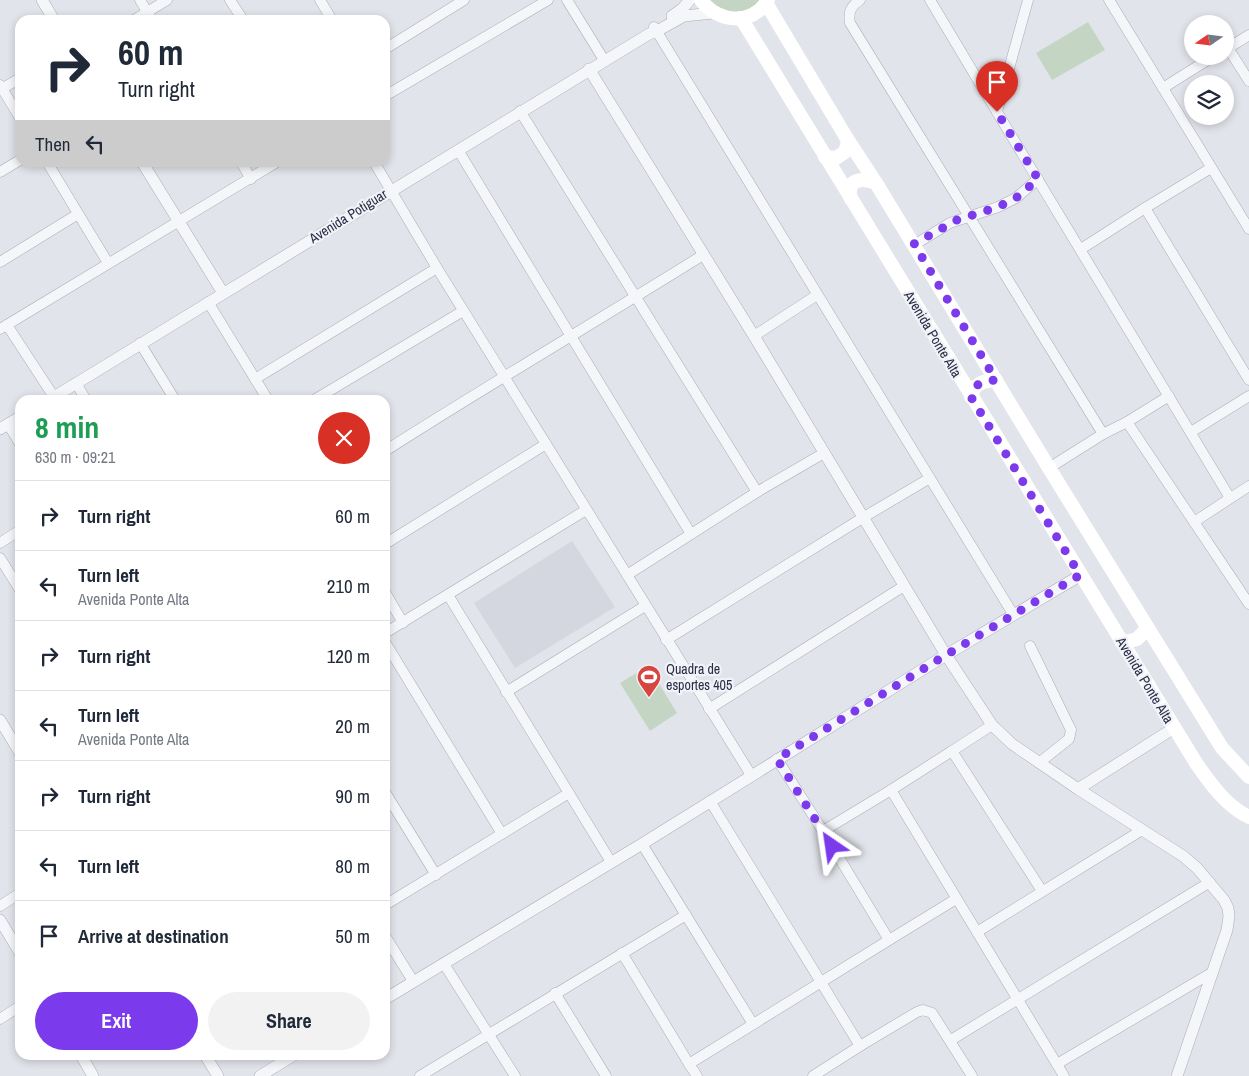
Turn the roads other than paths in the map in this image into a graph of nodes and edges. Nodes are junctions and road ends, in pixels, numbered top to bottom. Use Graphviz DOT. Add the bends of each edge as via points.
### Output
graph roads {
  1 [pos="42,0"];
  2 [pos="140,0"];
  3 [pos="167,0"];
  4 [pos="230,0"];
  5 [pos="320,0"];
  6 [pos="464,0"];
  7 [pos="548,0"];
  8 [pos="567,0"];
  9 [pos="690,0"];
  10 [pos="701,0"];
  11 [pos="860,0"];
  12 [pos="930,0"];
  13 [pos="1028,0"];
  14 [pos="1110,0"];
  15 [pos="767,1"];
  16 [pos="713,13"];
  17 [pos="51,15"];
  18 [pos="149,15"];
  19 [pos="151,15"];
  20 [pos="240,15"];
  21 [pos="329,15"];
  22 [pos="741,18"];
  23 [pos="653,31"];
  24 [pos="1249,35"];
  25 [pos="1234,45"];
  26 [pos="390,46"];
  27 [pos="1234,59"];
  28 [pos="604,60"];
  29 [pos="1200,65"];
  30 [pos="590,69"];
  31 [pos="15,80"];
  32 [pos="1249,81"];
  33 [pos="1,87"];
  34 [pos="1163,88"];
  35 [pos="390,93"];
  36 [pos="15,110"];
  37 [pos="520,111"];
  38 [pos="997,112"];
  39 [pos="846,137"];
  40 [pos="458,150"];
  41 [pos="825,157"];
  42 [pos="15,163"];
  43 [pos="50,167"];
  44 [pos="145,167"];
  45 [pos="244,167"];
  46 [pos="269,167"];
  47 [pos="377,167"];
  48 [pos="1212,168"];
  49 [pos="0,172"];
  50 [pos="251,179"];
  51 [pos="1038,179"];
  52 [pos="876,183"];
  53 [pos="391,190"];
  54 [pos="851,199"];
  55 [pos="1144,208"];
  56 [pos="78,214"];
  57 [pos="968,216"];
  58 [pos="178,221"];
  59 [pos="1249,229"];
  60 [pos="914,244"];
  61 [pos="1081,249"];
  62 [pos="703,255"];
  63 [pos="0,262"];
  64 [pos="108,263"];
  65 [pos="437,268"];
  66 [pos="223,293"];
  67 [pos="817,295"];
  68 [pos="637,296"];
  69 [pos="208,302"];
  70 [pos="464,311"];
  71 [pos="4,327"];
  72 [pos="754,336"];
  73 [pos="571,337"];
  74 [pos="140,343"];
  75 [pos="504,376"];
  76 [pos="255,379"];
  77 [pos="996,380"];
  78 [pos="1249,380"];
  79 [pos="76,383"];
  80 [pos="48,395"];
  81 [pos="57,395"];
  82 [pos="83,395"];
  83 [pos="173,395"];
  84 [pos="265,395"];
  85 [pos="322,395"];
  86 [pos="1169,396"];
  87 [pos="1249,396"];
  88 [pos="971,397"];
  89 [pos="15,420"];
  90 [pos="1127,422"];
  91 [pos="4,427"];
  92 [pos="1191,432"];
  93 [pos="1103,434"];
  94 [pos="15,439"];
  95 [pos="546,444"];
  96 [pos="390,448"];
  97 [pos="824,453"];
  98 [pos="1049,468"];
  99 [pos="930,478"];
  100 [pos="1249,486"];
  101 [pos="757,492"];
  102 [pos="1230,498"];
  103 [pos="586,510"];
  104 [pos="864,517"];
  105 [pos="1194,522"];
  106 [pos="15,533"];
  107 [pos="692,534"];
  108 [pos="390,541"];
  109 [pos="0,543"];
  110 [pos="0,558"];
  111 [pos="627,575"];
  112 [pos="1080,575"];
  113 [pos="15,582"];
  114 [pos="904,586"];
  115 [pos="448,595"];
  116 [pos="390,601"];
  117 [pos="1249,604"];
  118 [pos="645,606"];
  119 [pos="1013,614"];
  120 [pos="403,623"];
  121 [pos="1148,628"];
  122 [pos="390,630"];
  123 [pos="666,640"];
  124 [pos="1122,643"];
  125 [pos="1030,646"];
  126 [pos="390,650"];
  127 [pos="946,655"];
  128 [pos="506,692"];
  129 [pos="709,709"];
  130 [pos="0,720"];
  131 [pos="992,725"];
  132 [pos="1174,728"];
  133 [pos="15,745"];
  134 [pos="952,751"];
  135 [pos="777,759"];
  136 [pos="1039,762"];
  137 [pos="750,776"];
  138 [pos="1249,778"];
  139 [pos="1078,789"];
  140 [pos="890,790"];
  141 [pos="569,794"];
  142 [pos="390,800"];
  143 [pos="710,801"];
  144 [pos="1249,817"];
  145 [pos="1142,830"];
  146 [pos="823,831"];
  147 [pos="502,834"];
  148 [pos="642,844"];
  149 [pos="611,862"];
  150 [pos="436,875"];
  151 [pos="1210,882"];
  152 [pos="1042,892"];
  153 [pos="15,896"];
  154 [pos="956,899"];
  155 [pos="390,902"];
  156 [pos="0,906"];
  157 [pos="686,915"];
  158 [pos="0,920"];
  159 [pos="976,932"];
  160 [pos="889,940"];
  161 [pos="390,944"];
  162 [pos="15,945"];
  163 [pos="622,953"];
  164 [pos="444,964"];
  165 [pos="1213,972"];
  166 [pos="414,982"];
  167 [pos="822,982"];
  168 [pos="555,993"];
  169 [pos="390,996"];
  170 [pos="1018,998"];
  171 [pos="15,1009"];
  172 [pos="0,1019"];
  173 [pos="753,1024"];
  174 [pos="489,1035"];
  175 [pos="950,1040"];
  176 [pos="860,1046"];
  177 [pos="84,1060"];
  178 [pos="208,1060"];
  179 [pos="286,1060"];
  180 [pos="689,1064"];
  181 [pos="1057,1064"];
  182 [pos="93,1076"];
  183 [pos="218,1076"];
  184 [pos="260,1076"];
  185 [pos="420,1076"];
  186 [pos="515,1076"];
  187 [pos="606,1076"];
  188 [pos="696,1076"];
  189 [pos="813,1076"];
  190 [pos="972,1076"];
  191 [pos="1064,1076"];
  192 [pos="1177,1076"];
  1 -- 17 [label="street"];
  2 -- 18 [label="street"];
  3 -- 19 [label="street"];
  4 -- 20 [label="street"];
  5 -- 21 [label="street"];
  6 -- 26 [label="street"];
  7 -- 35 [label="street"];
  8 -- 28 [label="street"];
  9 -- 23 [label="street, Avenida Potiguar"];
  10 -- 16 [label="main road"];
  11 -- 57 [label="street" via="850,10 850,23"];
  12 -- 38 [label="street"];
  13 -- 38 [label="street"];
  14 -- 34 [label="street"];
  15 -- 22 [label="main road" via="759,10"];
  15 -- 39 [label="main road, Avenida Ponte Alta"];
  16 -- 22 [label="main road, Avenida Potiguar" via="732,19"];
  16 -- 23 [label="street, Avenida Potiguar" via="684,16"];
  22 -- 41 [label="main road, Avenida Ponte Alta"];
  23 -- 28 [label="street, Avenida Potiguar"];
  23 -- 67 [label="street"];
  24 -- 25 [label="street"];
  27 -- 32 [label="street"];
  28 -- 30 [label="street, Avenida Potiguar"];
  29 -- 34 [label="street"];
  30 -- 37 [label="street, Avenida Potiguar"];
  30 -- 62 [label="street"];
  31 -- 33 [label="street"];
  33 -- 36 [label="street"];
  34 -- 48 [label="street"];
  37 -- 40 [label="street, Avenida Potiguar"];
  37 -- 68 [label="street"];
  38 -- 51 [label="street"];
  39 -- 41 [label="main road" via="845,152 836,158"];
  39 -- 52 [label="main road, Avenida Ponte Alta"];
  40 -- 53 [label="street, Avenida Potiguar"];
  40 -- 73 [label="street"];
  41 -- 54 [label="main road, Avenida Ponte Alta"];
  42 -- 49 [label="street"];
  43 -- 56 [label="street"];
  44 -- 58 [label="street"];
  45 -- 50 [label="street"];
  46 -- 50 [label="street"];
  47 -- 53 [label="street"];
  48 -- 55 [label="street"];
  48 -- 59 [label="street"];
  50 -- 58 [label="street"];
  51 -- 57 [label="street" via="1016,198"];
  51 -- 61 [label="street"];
  52 -- 54 [label="main road" via="862,179 856,181 849,192"];
  52 -- 60 [label="main road, Avenida Ponte Alta"];
  53 -- 65 [label="street"];
  53 -- 66 [label="street, Avenida Potiguar"];
  54 -- 88 [label="main road, Avenida Ponte Alta"];
  55 -- 61 [label="street"];
  55 -- 78 [label="street"];
  56 -- 63 [label="street"];
  56 -- 64 [label="street"];
  57 -- 60 [label="street"];
  57 -- 93 [label="street"];
  58 -- 64 [label="street"];
  58 -- 66 [label="street"];
  60 -- 77 [label="main road, Avenida Ponte Alta"];
  61 -- 86 [label="street"];
  62 -- 68 [label="street"];
  62 -- 72 [label="street"];
  64 -- 71 [label="street"];
  65 -- 70 [label="street"];
  65 -- 76 [label="street"];
  66 -- 69 [label="street, Avenida Potiguar"];
  67 -- 72 [label="street"];
  67 -- 99 [label="street"];
  68 -- 73 [label="street"];
  68 -- 101 [label="street"];
  69 -- 74 [label="street, Avenida Potiguar"];
  69 -- 76 [label="street"];
  70 -- 75 [label="street"];
  70 -- 85 [label="street"];
  71 -- 80 [label="street"];
  72 -- 97 [label="street"];
  73 -- 75 [label="street"];
  73 -- 107 [label="street"];
  74 -- 79 [label="street, Avenida Potiguar"];
  74 -- 83 [label="street"];
  75 -- 95 [label="street"];
  75 -- 96 [label="street"];
  76 -- 84 [label="street"];
  77 -- 88 [label="main road" via="980,382"];
  77 -- 98 [label="main road, Avenida Ponte Alta"];
  79 -- 81 [label="street, Avenida Potiguar"];
  79 -- 82 [label="street"];
  86 -- 90 [label="street"];
  86 -- 92 [label="street"];
  87 -- 92 [label="street"];
  88 -- 112 [label="main road, Avenida Ponte Alta"];
  89 -- 91 [label="street"];
  90 -- 93 [label="street"];
  90 -- 105 [label="street"];
  91 -- 94 [label="street"];
  92 -- 102 [label="street"];
  93 -- 98 [label="street"];
  95 -- 103 [label="street"];
  95 -- 108 [label="street"];
  97 -- 101 [label="street"];
  97 -- 104 [label="street"];
  98 -- 121 [label="main road, Avenida Ponte Alta"];
  99 -- 104 [label="street"];
  99 -- 119 [label="street"];
  100 -- 102 [label="street"];
  101 -- 107 [label="street"];
  102 -- 105 [label="street"];
  103 -- 111 [label="street"];
  103 -- 115 [label="street"];
  104 -- 114 [label="street"];
  104 -- 123 [label="street"];
  105 -- 117 [label="street"];
  106 -- 109 [label="street"];
  107 -- 111 [label="street"];
  110 -- 113 [label="street"];
  111 -- 118 [label="street"];
  112 -- 119 [label="street"];
  112 -- 124 [label="main road, Avenida Ponte Alta"];
  114 -- 127 [label="street"];
  114 -- 129 [label="street"];
  115 -- 120 [label="street"];
  115 -- 128 [label="street"];
  116 -- 120 [label="street"];
  118 -- 123 [label="street"];
  118 -- 128 [label="street"];
  119 -- 127 [label="street"];
  120 -- 122 [label="street"];
  121 -- 124 [label="main road" via="1137,639"];
  121 -- 138 [label="main road, Avenida Ponte Alta" via="1222,748"];
  123 -- 129 [label="street"];
  124 -- 132 [label="main road, Avenida Ponte Alta"];
  125 -- 136 [label="street" via="1071,730 1069,739"];
  126 -- 147 [label="street"];
  127 -- 131 [label="street"];
  127 -- 135 [label="street"];
  128 -- 141 [label="street"];
  129 -- 137 [label="street"];
  130 -- 133 [label="street"];
  131 -- 134 [label="street"];
  131 -- 136 [label="street" via="1012,744"];
  132 -- 139 [label="street"];
  132 -- 144 [label="main road, Avenida Ponte Alta" via="1212,786 1226,801"];
  134 -- 140 [label="street"];
  134 -- 152 [label="street"];
  135 -- 137 [label="street"];
  135 -- 146 [label="street"];
  136 -- 139 [label="street"];
  137 -- 143 [label="street"];
  139 -- 145 [label="street"];
  140 -- 146 [label="street"];
  140 -- 154 [label="street"];
  141 -- 147 [label="street"];
  141 -- 149 [label="street"];
  142 -- 150 [label="street"];
  143 -- 148 [label="street"];
  143 -- 167 [label="street"];
  145 -- 151 [label="street" via="1183,856"];
  145 -- 152 [label="street"];
  146 -- 160 [label="street"];
  147 -- 150 [label="street"];
  148 -- 149 [label="street"];
  148 -- 157 [label="street"];
  149 -- 164 [label="street"];
  150 -- 155 [label="street"];
  151 -- 165 [label="street" via="1224,900 1229,916 1228,930"];
  151 -- 170 [label="street"];
  152 -- 159 [label="street"];
  153 -- 156 [label="street"];
  154 -- 159 [label="street"];
  154 -- 160 [label="street"];
  157 -- 163 [label="street"];
  157 -- 173 [label="street"];
  158 -- 162 [label="street"];
  159 -- 170 [label="street"];
  160 -- 167 [label="street"];
  161 -- 166 [label="street"];
  163 -- 168 [label="street"];
  163 -- 180 [label="street"];
  164 -- 166 [label="street"];
  164 -- 174 [label="street"];
  165 -- 181 [label="street"];
  165 -- 192 [label="street"];
  166 -- 169 [label="street"];
  167 -- 173 [label="street"];
  167 -- 176 [label="street"];
  168 -- 174 [label="street"];
  168 -- 187 [label="street"];
  170 -- 175 [label="street"];
  170 -- 181 [label="street"];
  171 -- 172 [label="street"];
  173 -- 180 [label="street"];
  174 -- 185 [label="street"];
  174 -- 186 [label="street"];
  175 -- 176 [label="street" via="932,1013 923,1010"];
  175 -- 190 [label="street"];
  176 -- 189 [label="street"];
  177 -- 182 [label="street"];
  178 -- 183 [label="street"];
  179 -- 184 [label="street"];
  180 -- 188 [label="street"];
  181 -- 191 [label="street"];
}
